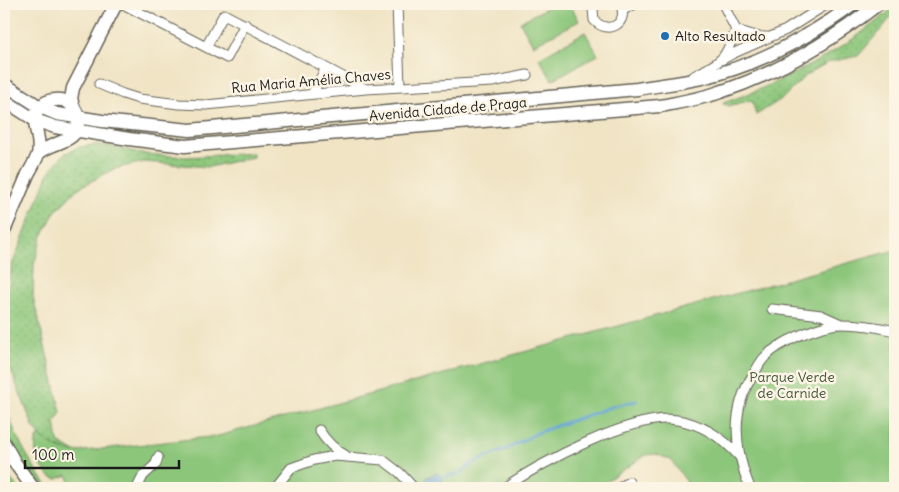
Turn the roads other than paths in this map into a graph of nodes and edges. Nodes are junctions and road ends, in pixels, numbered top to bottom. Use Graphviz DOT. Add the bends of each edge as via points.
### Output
graph roads {
  1 [pos="116,4"];
  2 [pos="124,4"];
  3 [pos="397,4"];
  4 [pos="595,4"];
  5 [pos="635,4"];
  6 [pos="723,4"];
  7 [pos="827,4"];
  8 [pos="854,4"];
  9 [pos="878,4"];
  10 [pos="622,7"];
  11 [pos="245,24"];
  12 [pos="736,30"];
  13 [pos="772,36"];
  14 [pos="206,47"];
  15 [pos="721,60"];
  16 [pos="326,68"];
  17 [pos="527,75"];
  18 [pos="687,80"];
  19 [pos="4,84"];
  20 [pos="100,84"];
  21 [pos="400,87"];
  22 [pos="73,88"];
  23 [pos="366,89"];
  24 [pos="312,94"];
  25 [pos="4,100"];
  26 [pos="59,100"];
  27 [pos="40,107"];
  28 [pos="76,113"];
  29 [pos="36,125"];
  30 [pos="76,131"];
  31 [pos="56,143"];
  32 [pos="38,154"];
  33 [pos="4,231"];
  34 [pos="772,309"];
  35 [pos="842,324"];
  36 [pos="895,331"];
  37 [pos="319,430"];
  38 [pos="4,443"];
  39 [pos="349,456"];
  40 [pos="739,456"];
  41 [pos="158,457"];
  42 [pos="631,485"];
  43 [pos="33,488"];
  44 [pos="137,488"];
  45 [pos="275,488"];
  46 [pos="414,488"];
  47 [pos="504,488"];
  48 [pos="619,488"];
  49 [pos="750,488"];
  1 -- 22 [label="main road"];
  2 -- 14 [label="street"];
  3 -- 21 [label="street"];
  4 -- 10 [label="street" via="594,20 602,26 617,24 621,20"];
  5 -- 10 [label="street"];
  6 -- 12 [label="street"];
  7 -- 13 [label="street"];
  8 -- 18 [label="main road, Avenida Cidade de Praga" via="821,27 762,59"];
  9 -- 30 [label="main road, Avenida Cidade de Praga" via="840,33 780,69 718,93 660,106 184,146"];
  11 -- 14 [label="street" via="224,14"];
  11 -- 14 [label="street" via="227,58"];
  11 -- 16 [label="street"];
  12 -- 13 [label="street" via="759,37"];
  12 -- 15 [label="street"];
  13 -- 15 [label="street"];
  15 -- 18 [label="street"];
  16 -- 23 [label="street"];
  16 -- 24 [label="street"];
  17 -- 21 [label="street, Rua Maria Amélia Chaves" via="492,82"];
  18 -- 28 [label="main road, Avenida Cidade de Praga" via="637,89 190,130"];
  19 -- 27 [label="main road, Avenida Cidade de Praga"];
  20 -- 24 [label="street, Rua Maria Amélia Chaves" via="131,97 188,105"];
  21 -- 23 [label="street, Rua Maria Amélia Chaves"];
  22 -- 26 [label="main road"];
  22 -- 28 [label="main road"];
  23 -- 24 [label="street, Rua Maria Amélia Chaves"];
  25 -- 29 [label="main road, Avenida Cidade de Praga"];
  26 -- 27 [label="main road" via="48,101"];
  26 -- 28 [label="main road" via="65,101"];
  27 -- 28 [label="main road, Avenida Cidade de Praga" via="57,114"];
  27 -- 29 [label="main road"];
  28 -- 30 [label="main road"];
  29 -- 30 [label="main road, Avenida Cidade de Praga"];
  29 -- 31 [label="main road" via="46,139"];
  29 -- 32 [label="main road"];
  30 -- 31 [label="main road" via="66,140"];
  31 -- 32 [label="main road" via="46,146"];
  32 -- 33 [label="main road"];
  34 -- 35 [label="street" via="821,315"];
  35 -- 36 [label="street"];
  35 -- 40 [label="street" via="805,333 765,356 742,396 736,433"];
  37 -- 39 [label="street" via="326,441"];
  38 -- 43 [label="main road"];
  39 -- 45 [label="street" via="314,460 291,468"];
  39 -- 46 [label="street" via="383,460"];
  40 -- 47 [label="street" via="721,438 702,427 664,419 628,426 598,438"];
  40 -- 49 [label="street"];
  41 -- 44 [label="street"];
  42 -- 48 [label="street"];
}
